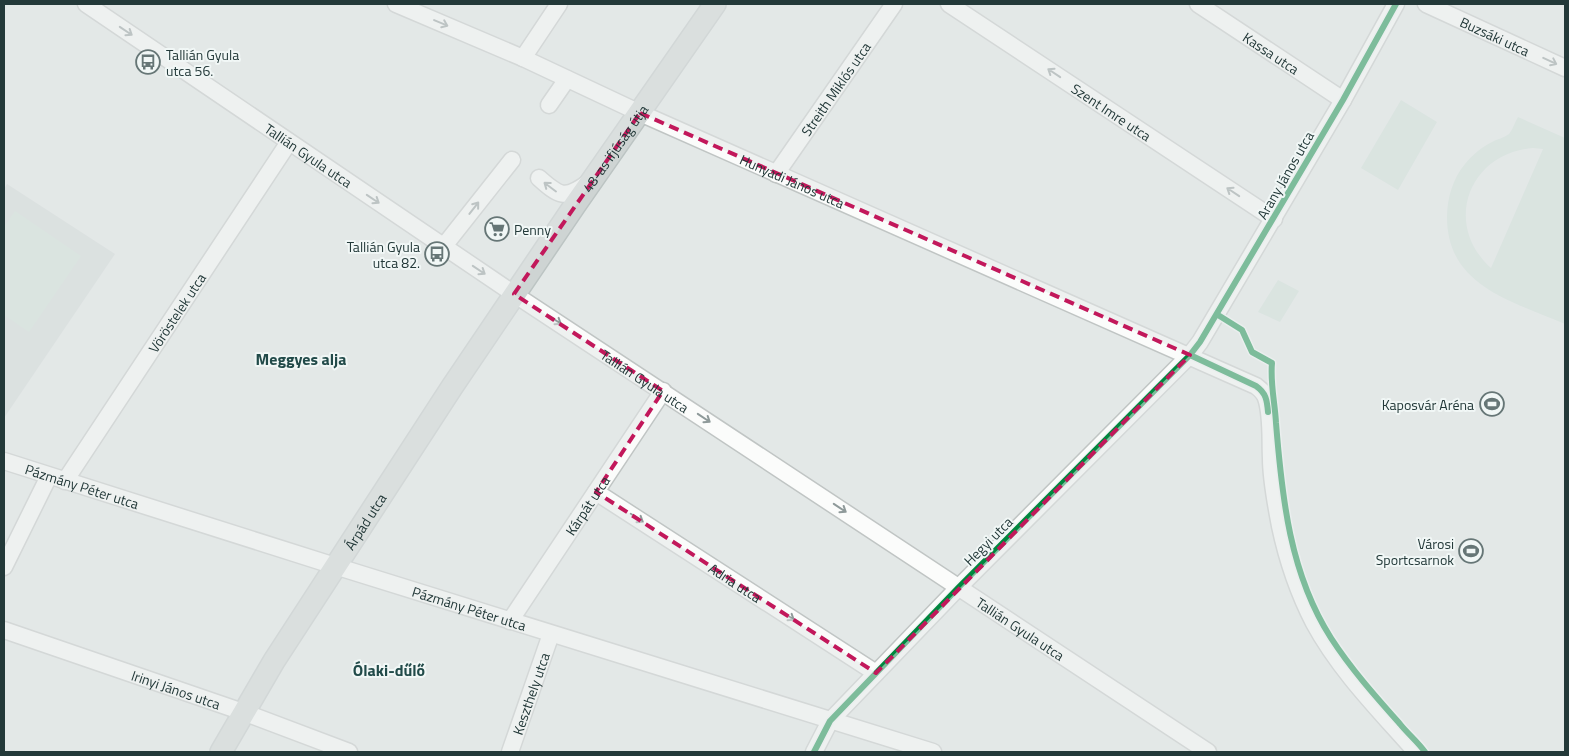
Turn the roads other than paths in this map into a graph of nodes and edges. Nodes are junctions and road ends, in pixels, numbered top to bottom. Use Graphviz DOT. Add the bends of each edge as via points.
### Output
graph roads {
  1 [pos="86,4"];
  2 [pos="396,4"];
  3 [pos="559,4"];
  4 [pos="715,4"];
  5 [pos="894,4"];
  6 [pos="949,4"];
  7 [pos="1198,4"];
  8 [pos="1396,4"];
  9 [pos="1426,4"];
  10 [pos="523,58"];
  11 [pos="1565,68"];
  12 [pos="567,79"];
  13 [pos="1343,100"];
  14 [pos="549,105"];
  15 [pos="640,113"];
  16 [pos="289,142"];
  17 [pos="512,160"];
  18 [pos="776,174"];
  19 [pos="539,178"];
  20 [pos="592,180"];
  21 [pos="1274,219"];
  22 [pos="444,246"];
  23 [pos="514,294"];
  24 [pos="1190,355"];
  25 [pos="663,391"];
  26 [pos="4,461"];
  27 [pos="57,479"];
  28 [pos="596,492"];
  29 [pos="335,566"];
  30 [pos="4,567"];
  31 [pos="959,587"];
  32 [pos="510,621"];
  33 [pos="4,630"];
  34 [pos="551,634"];
  35 [pos="876,673"];
  36 [pos="243,712"];
  37 [pos="830,721"];
  38 [pos="221,752"];
  39 [pos="349,752"];
  40 [pos="510,752"];
  41 [pos="814,752"];
  42 [pos="934,752"];
  43 [pos="1208,752"];
  44 [pos="1416,752"];
  1 -- 16 [label="street, Tallián Gyula utca, one-way"];
  2 -- 10 [label="street, Hunyadi János utca, one-way"];
  3 -- 10 [label="street"];
  4 -- 15 [label="main road, 48-as ifjúság útja"];
  5 -- 18 [label="street, Streith Miklós utca"];
  21 -- 6 [label="street, Szent Imre utca, one-way"];
  7 -- 13 [label="street, Kassa utca"];
  8 -- 13 [label="street, Arany János utca"];
  9 -- 11 [label="street, Buzsáki utca, one-way"];
  10 -- 12 [label="street, Hunyadi János utca"];
  12 -- 14 [label="street"];
  12 -- 15 [label="street, Hunyadi János utca"];
  13 -- 21 [label="street, Arany János utca"];
  15 -- 18 [label="street, Hunyadi János utca"];
  15 -- 20 [label="main road, 48-as ifjúság útja"];
  16 -- 22 [label="street, Tallián Gyula utca, one-way"];
  16 -- 27 [label="street, Vöröstelek utca"];
  22 -- 17 [label="street, one-way"];
  18 -- 24 [label="street, Hunyadi János utca"];
  20 -- 19 [label="street, one-way" via="563,195 553,191"];
  20 -- 23 [label="main road, 48-as ifjúság útja"];
  21 -- 24 [label="street, Arany János utca" via="1218,315"];
  22 -- 23 [label="street, Tallián Gyula utca, one-way"];
  23 -- 25 [label="street, Tallián Gyula utca, one-way"];
  23 -- 29 [label="main road, Árpád utca"];
  24 -- 31 [label="street, Hegyi utca"];
  24 -- 44 [label="street, Hunyadi János utca" via="1263,391 1281,529 1304,600 1314,623 1344,669"];
  25 -- 28 [label="street, Kárpát utca"];
  25 -- 31 [label="street, Tallián Gyula utca, one-way"];
  26 -- 27 [label="street, Pázmány Péter utca"];
  27 -- 29 [label="street, Pázmány Péter utca"];
  27 -- 30 [label="street, Vöröstelek utca"];
  28 -- 32 [label="street, Kárpát utca"];
  28 -- 35 [label="street, Adria utca, one-way"];
  29 -- 32 [label="street, Pázmány Péter utca"];
  29 -- 36 [label="main road, Árpád utca"];
  31 -- 35 [label="street, Hegyi utca"];
  31 -- 43 [label="street, Tallián Gyula utca"];
  32 -- 34 [label="street, Pázmány Péter utca"];
  33 -- 36 [label="street, Irinyi János utca"];
  34 -- 37 [label="street, Pázmány Péter utca"];
  34 -- 40 [label="street, Keszthely utca"];
  35 -- 37 [label="street, Hegyi utca"];
  36 -- 38 [label="main road, Árpád utca"];
  36 -- 39 [label="street, Irinyi János utca"];
  37 -- 41 [label="street, Hegyi utca"];
  37 -- 42 [label="street, Pázmány Péter utca"];
}
